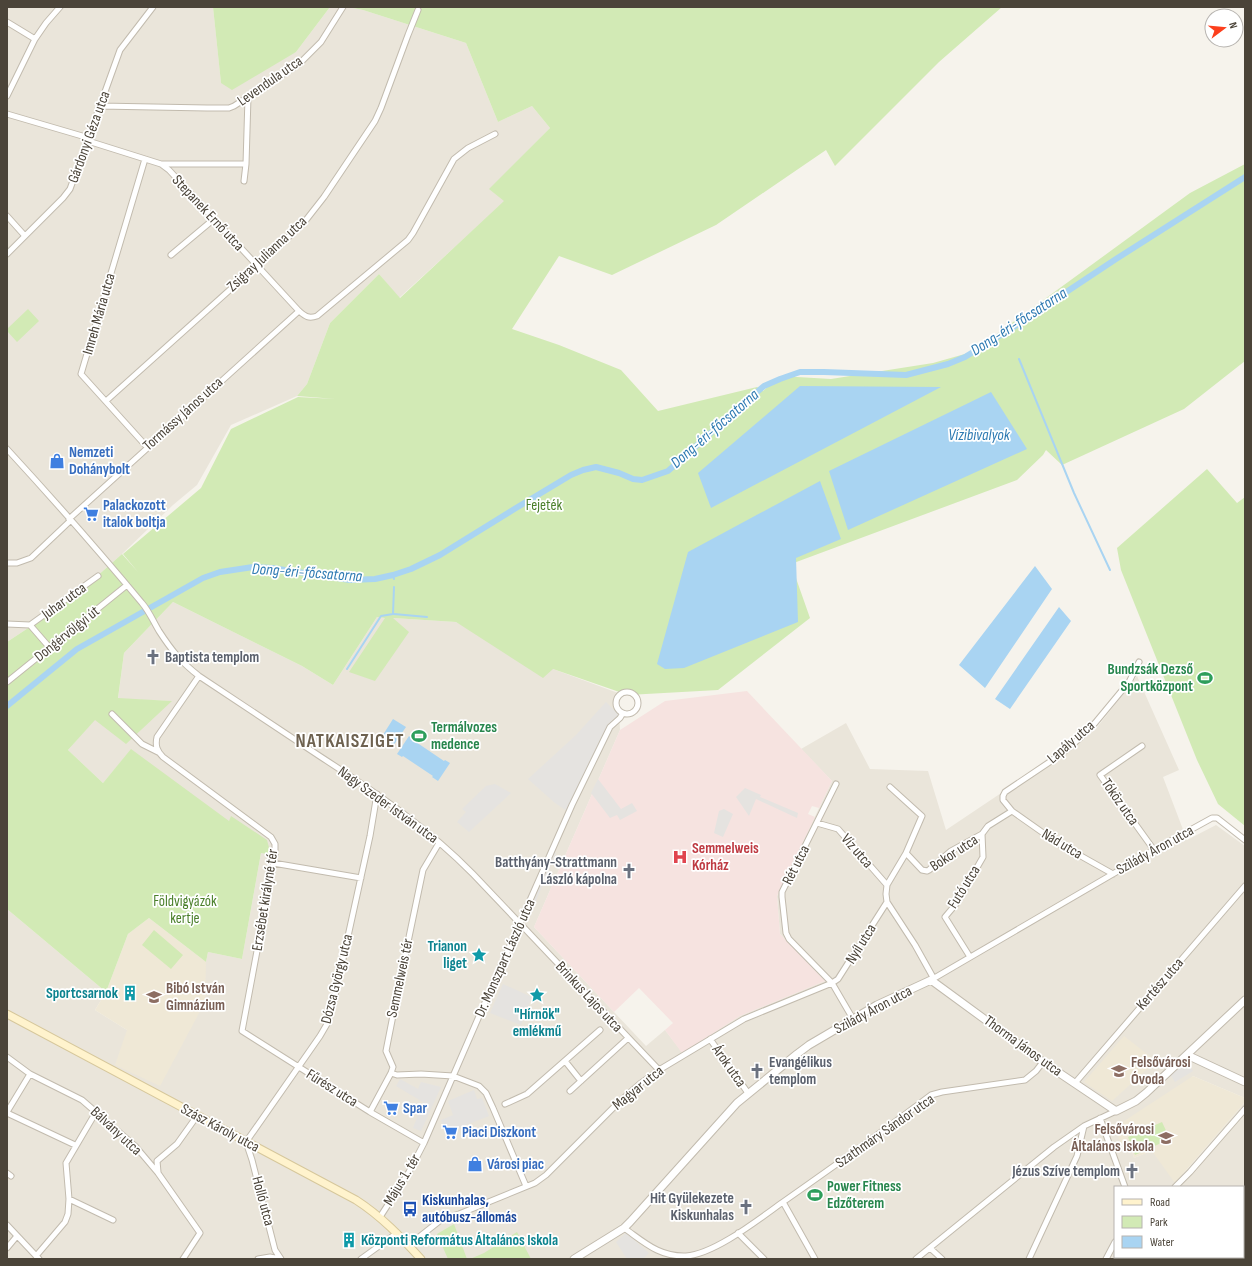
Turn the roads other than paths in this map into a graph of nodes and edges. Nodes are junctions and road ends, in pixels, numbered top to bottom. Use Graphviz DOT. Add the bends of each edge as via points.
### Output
graph roads {
  1 [pos="60,7"];
  2 [pos="153,7"];
  3 [pos="343,7"];
  4 [pos="418,10"];
  5 [pos="7,22"];
  6 [pos="35,39"];
  7 [pos="7,96"];
  8 [pos="248,97"];
  9 [pos="100,106"];
  10 [pos="7,114"];
  11 [pos="495,134"];
  12 [pos="88,140"];
  13 [pos="145,159"];
  14 [pos="161,164"];
  15 [pos="246,164"];
  16 [pos="244,181"];
  17 [pos="7,216"];
  18 [pos="214,219"];
  19 [pos="25,236"];
  20 [pos="7,254"];
  21 [pos="171,255"];
  22 [pos="256,265"];
  23 [pos="299,311"];
  24 [pos="106,401"];
  25 [pos="147,447"];
  26 [pos="7,449"];
  27 [pos="70,520"];
  28 [pos="7,563"];
  29 [pos="98,576"];
  30 [pos="126,585"];
  31 [pos="7,624"];
  32 [pos="30,625"];
  33 [pos="50,648"];
  34 [pos="1139,662"];
  35 [pos="199,676"];
  36 [pos="7,682"];
  37 [pos="623,713"];
  38 [pos="112,714"];
  39 [pos="1142,746"];
  40 [pos="158,752"];
  41 [pos="836,784"];
  42 [pos="890,787"];
  43 [pos="377,794"];
  44 [pos="1012,811"];
  45 [pos="817,823"];
  46 [pos="982,834"];
  47 [pos="1245,840"];
  48 [pos="439,843"];
  49 [pos="1154,850"];
  50 [pos="906,853"];
  51 [pos="273,863"];
  52 [pos="1113,874"];
  53 [pos="361,878"];
  54 [pos="886,885"];
  55 [pos="1245,886"];
  56 [pos="887,902"];
  57 [pos="519,924"];
  58 [pos="970,957"];
  59 [pos="932,980"];
  60 [pos="832,983"];
  61 [pos="1245,1000"];
  62 [pos="7,1014"];
  63 [pos="853,1019"];
  64 [pos="600,1030"];
  65 [pos="242,1031"];
  66 [pos="628,1039"];
  67 [pos="710,1039"];
  68 [pos="1187,1055"];
  69 [pos="7,1057"];
  70 [pos="566,1061"];
  71 [pos="1043,1062"];
  72 [pos="300,1067"];
  73 [pos="659,1070"];
  74 [pos="391,1073"];
  75 [pos="30,1074"];
  76 [pos="453,1076"];
  77 [pos="581,1081"];
  78 [pos="1245,1082"];
  79 [pos="1075,1083"];
  80 [pos="570,1091"];
  81 [pos="748,1093"];
  82 [pos="505,1104"];
  83 [pos="1245,1109"];
  84 [pos="1116,1111"];
  85 [pos="7,1112"];
  86 [pos="96,1112"];
  87 [pos="370,1112"];
  88 [pos="197,1116"];
  89 [pos="1100,1118"];
  90 [pos="1084,1126"];
  91 [pos="246,1142"];
  92 [pos="424,1143"];
  93 [pos="75,1145"];
  94 [pos="158,1173"];
  95 [pos="526,1186"];
  96 [pos="1125,1186"];
  97 [pos="1176,1186"];
  98 [pos="69,1199"];
  99 [pos="783,1202"];
  100 [pos="380,1217"];
  101 [pos="113,1220"];
  102 [pos="7,1225"];
  103 [pos="624,1228"];
  104 [pos="398,1233"];
  105 [pos="738,1233"];
  106 [pos="17,1236"];
  107 [pos="1114,1244"];
  108 [pos="409,1245"];
  109 [pos="7,1248"];
  110 [pos="930,1248"];
  111 [pos="37,1257"];
  112 [pos="183,1259"];
  113 [pos="258,1259"];
  114 [pos="280,1259"];
  115 [pos="361,1259"];
  116 [pos="422,1259"];
  117 [pos="574,1259"];
  118 [pos="764,1259"];
  119 [pos="815,1259"];
  120 [pos="916,1259"];
  121 [pos="942,1259"];
  122 [pos="1029,1259"];
  123 [pos="1106,1259"];
  1 -- 6 [label="street"];
  2 -- 9 [label="street, Gárdonyi Géza utca" via="120,50"];
  3 -- 8 [label="street, Levendula utca" via="321,42 299,64"];
  4 -- 22 [label="street, Zsigray Julianna utca" via="381,108 369,131 306,220"];
  5 -- 6 [label="street"];
  6 -- 7 [label="street"];
  8 -- 9 [label="street, Levendula utca" via="229,108"];
  8 -- 15 [label="street"];
  9 -- 12 [label="street, Gárdonyi Géza utca"];
  10 -- 12 [label="street, Stepanek Ernő utca"];
  11 -- 23 [label="street" via="468,148 454,159 413,233 403,244 316,316 306,317"];
  12 -- 13 [label="street, Stepanek Ernő utca"];
  12 -- 19 [label="street, Gárdonyi Géza utca" via="70,189"];
  13 -- 14 [label="street, Stepanek Ernő utca"];
  13 -- 24 [label="street, Imreh Mária utca" via="81,374"];
  14 -- 15 [label="street"];
  14 -- 18 [label="street, Stepanek Ernő utca"];
  15 -- 16 [label="street"];
  17 -- 19 [label="street"];
  18 -- 21 [label="street"];
  18 -- 22 [label="street, Stepanek Ernő utca"];
  19 -- 20 [label="street, Gárdonyi Géza utca"];
  22 -- 23 [label="street, Stepanek Ernő utca"];
  22 -- 24 [label="street, Zsigray Julianna utca"];
  23 -- 25 [label="street, Tormássy János utca"];
  24 -- 25 [label="street, Imreh Mária utca"];
  25 -- 27 [label="street, Tormássy János utca"];
  26 -- 27 [label="street"];
  27 -- 28 [label="street, Tormássy János utca" via="31,558 17,563"];
  27 -- 30 [label="street"];
  29 -- 32 [label="street, Juhar utca"];
  30 -- 33 [label="street, Dongérvölgyi út"];
  30 -- 35 [label="street, Nagy Szeder István utca" via="150,612 158,629 182,662"];
  31 -- 32 [label="street, Juhar utca"];
  32 -- 33 [label="street, Juhar utca"];
  33 -- 36 [label="street, Dongérvölgyi út"];
  34 -- 44 [label="street, Lapály utca" via="1129,682 1080,738 1060,755 1005,792 1003,800"];
  35 -- 40 [label="street" via="157,737"];
  35 -- 43 [label="street, Nagy Szeder István utca"];
  37 -- 37 [label="street" via="633,712 637,707 636,697 630,693 623,693 616,701 618,709"];
  37 -- 57 [label="street, Dr. Monszpart László utca" via="610,727 596,755"];
  38 -- 40 [label="street, Erzsébet királyné tér" via="142,744"];
  39 -- 49 [label="street, Tóköz utca" via="1100,774"];
  40 -- 51 [label="street, Erzsébet királyné tér" via="271,836 275,844"];
  41 -- 45 [label="street"];
  42 -- 50 [label="street, Bokor utca" via="922,816"];
  43 -- 48 [label="street, Nagy Szeder István utca"];
  43 -- 53 [label="street, Dózsa György utca"];
  44 -- 46 [label="street, Bokor utca" via="988,826"];
  44 -- 52 [label="street, Nád utca" via="1056,842"];
  45 -- 54 [label="street, Víz utca" via="838,829"];
  45 -- 60 [label="street, Rét utca" via="782,892 786,933 789,939"];
  46 -- 50 [label="street, Bokor utca" via="951,850 927,872"];
  46 -- 58 [label="street, Futó utca" via="982,857 956,904 945,917"];
  47 -- 49 [label="street, Szilády Áron utca" via="1217,818 1212,818"];
  48 -- 57 [label="street, Nagy Szeder István utca" via="458,859"];
  48 -- 74 [label="street, Semmelweis tér" via="423,870 399,985 386,1051 393,1067"];
  49 -- 52 [label="street, Szilády Áron utca"];
  50 -- 54 [label="street"];
  51 -- 53 [label="street"];
  51 -- 65 [label="street, Erzsébet királyné tér"];
  52 -- 58 [label="street, Szilády Áron utca"];
  53 -- 72 [label="street, Dózsa György utca" via="327,1024"];
  54 -- 56 [label="street"];
  55 -- 79 [label="street, Kertész utca"];
  56 -- 59 [label="street" via="915,945"];
  56 -- 60 [label="street, Nyíl utca" via="840,976"];
  57 -- 66 [label="street, Brinkus Lajos utca"];
  57 -- 76 [label="street, Dr. Monszpart László utca"];
  58 -- 59 [label="street, Szilády Áron utca"];
  59 -- 63 [label="street, Szilády Áron utca"];
  59 -- 71 [label="street, Thorma János utca"];
  60 -- 63 [label="street"];
  60 -- 67 [label="street, Magyar utca" via="744,1019"];
  61 -- 68 [label="street"];
  62 -- 88 [label="main road, Szász Károly utca"];
  63 -- 81 [label="street, Szilády Áron utca" via="797,1054"];
  64 -- 70 [label="street"];
  65 -- 72 [label="street, Fűrész utca"];
  66 -- 73 [label="street, Brinkus Lajos utca"];
  66 -- 77 [label="street"];
  67 -- 73 [label="street, Magyar utca"];
  67 -- 81 [label="street, Árok utca"];
  68 -- 78 [label="street"];
  68 -- 84 [label="street" via="1141,1097"];
  69 -- 75 [label="street, Bálvány utca"];
  70 -- 77 [label="street"];
  70 -- 82 [label="street" via="527,1094"];
  71 -- 79 [label="street, Thorma János utca"];
  71 -- 99 [label="street, Szathmáry Sándor utca" via="1025,1080 931,1095"];
  72 -- 87 [label="street, Fűrész utca"];
  72 -- 91 [label="street, Dózsa György utca"];
  73 -- 95 [label="street, Magyar utca" via="616,1104 546,1174 535,1183"];
  74 -- 76 [label="street"];
  74 -- 87 [label="street"];
  75 -- 85 [label="street"];
  75 -- 86 [label="street, Bálvány utca" via="82,1100"];
  76 -- 92 [label="street, Dr. Monszpart László utca"];
  76 -- 95 [label="street" via="479,1086 486,1093"];
  77 -- 80 [label="street"];
  79 -- 84 [label="street, Thorma János utca"];
  81 -- 103 [label="street, Szilády Áron utca"];
  83 -- 97 [label="street"];
  84 -- 89 [label="street"];
  85 -- 93 [label="street"];
  86 -- 93 [label="street"];
  86 -- 94 [label="street, Bálvány utca" via="136,1147"];
  87 -- 92 [label="street, Fűrész utca"];
  88 -- 91 [label="main road, Szász Károly utca"];
  88 -- 94 [label="street" via="177,1144 157,1161"];
  89 -- 90 [label="street"];
  89 -- 96 [label="street"];
  90 -- 110 [label="street" via="1054,1147"];
  90 -- 122 [label="street" via="1077,1156"];
  91 -- 100 [label="main road, Szász Károly utca" via="356,1200"];
  91 -- 114 [label="street, Holló utca"];
  92 -- 100 [label="street, Május 1. tér"];
  93 -- 98 [label="street" via="66,1163"];
  94 -- 112 [label="street, Bálvány utca" via="200,1233"];
  95 -- 108 [label="street, Magyar utca" via="442,1219"];
  98 -- 101 [label="street"];
  98 -- 111 [label="street" via="65,1222"];
  99 -- 105 [label="street, Szathmáry Sándor utca"];
  99 -- 119 [label="street"];
  100 -- 104 [label="main road, Szász Károly utca"];
  102 -- 106 [label="street"];
  103 -- 105 [label="street, Szathmáry Sándor utca" via="656,1250 675,1256 700,1253"];
  103 -- 117 [label="street, Szilády Áron utca"];
  104 -- 108 [label="main road, Szász Károly utca"];
  104 -- 115 [label="street"];
  105 -- 118 [label="street"];
  106 -- 109 [label="street"];
  106 -- 111 [label="street"];
  107 -- 123 [label="street"];
  108 -- 116 [label="main road, Szász Károly utca"];
  110 -- 120 [label="street"];
  110 -- 121 [label="street"];
  113 -- 114 [label="street"];
}
